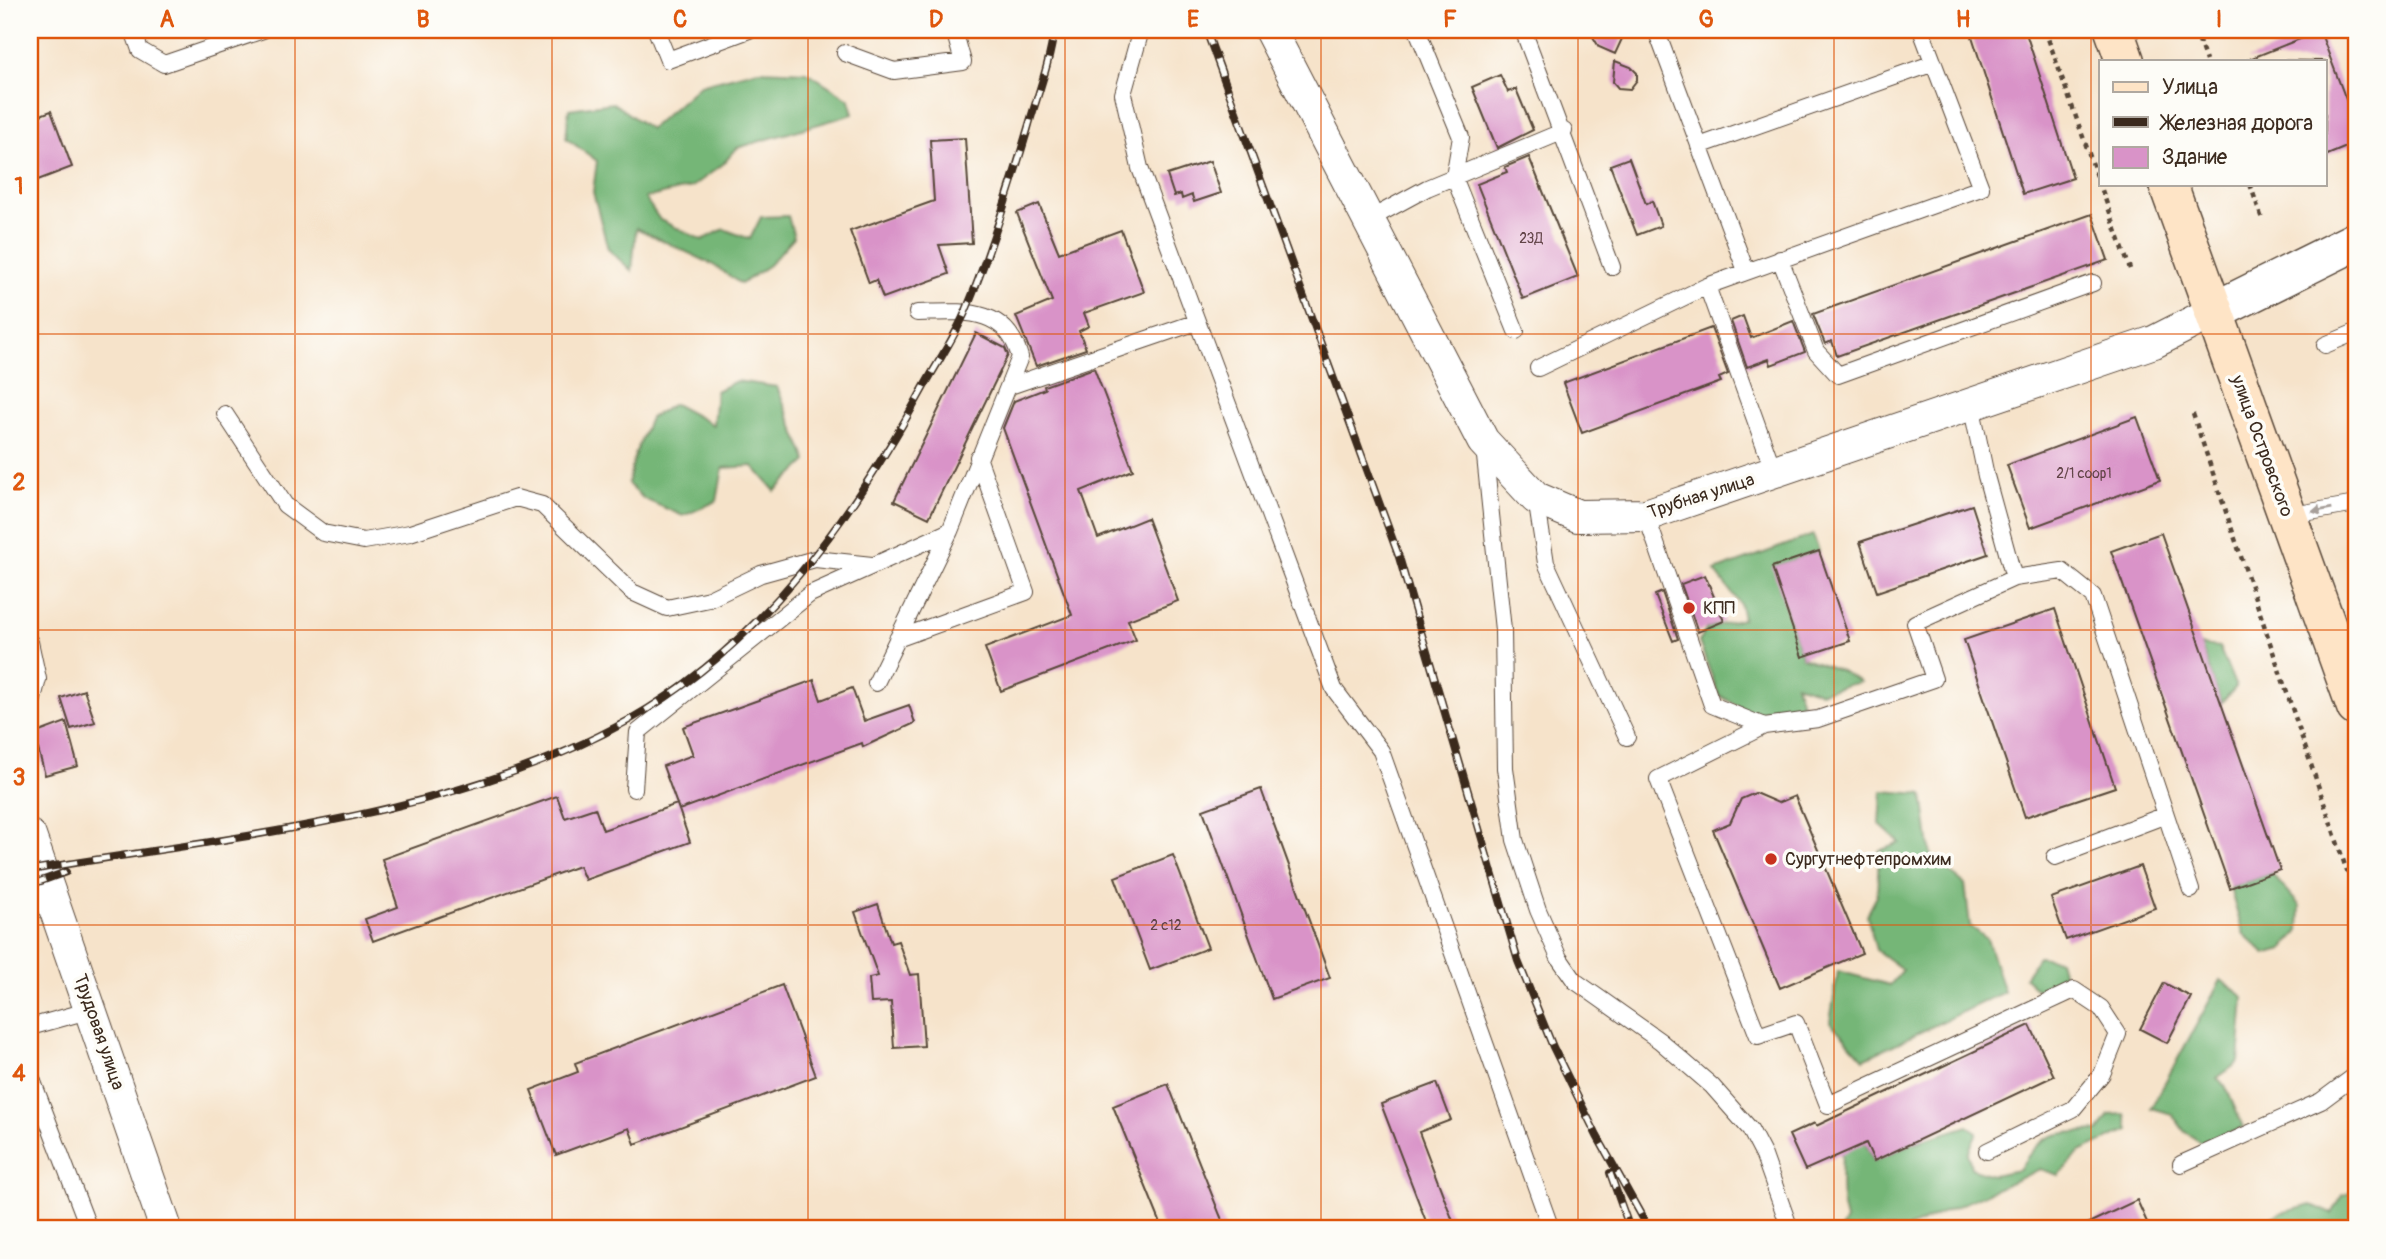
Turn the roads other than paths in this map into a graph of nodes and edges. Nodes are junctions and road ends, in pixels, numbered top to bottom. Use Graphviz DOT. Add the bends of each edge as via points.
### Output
graph roads {
  1 [pos="133,30"];
  2 [pos="263,30"];
  3 [pos="656,30"];
  4 [pos="749,30"];
  5 [pos="954,30"];
  6 [pos="1141,30"];
  7 [pos="1270,30"];
  8 [pos="1417,30"];
  9 [pos="1523,30"];
  10 [pos="1656,30"];
  11 [pos="1921,30"];
  12 [pos="2114,30"];
  13 [pos="845,53"];
  14 [pos="2125,60"];
  15 [pos="1934,63"];
  16 [pos="1564,131"];
  17 [pos="1699,146"];
  18 [pos="1454,177"];
  19 [pos="2169,186"];
  20 [pos="1368,219"];
  21 [pos="2356,241"];
  22 [pos="1780,259"];
  23 [pos="1612,267"];
  24 [pos="1746,271"];
  25 [pos="2093,283"];
  26 [pos="1707,286"];
  27 [pos="2213,312"];
  28 [pos="917,313"];
  29 [pos="1198,322"];
  30 [pos="1516,331"];
  31 [pos="2356,332"];
  32 [pos="2325,345"];
  33 [pos="1538,368"];
  34 [pos="1010,386"];
  35 [pos="1971,404"];
  36 [pos="225,414"];
  37 [pos="1483,441"];
  38 [pos="978,457"];
  39 [pos="1774,472"];
  40 [pos="1536,498"];
  41 [pos="2356,505"];
  42 [pos="1646,515"];
  43 [pos="2287,516"];
  44 [pos="950,531"];
  45 [pos="872,565"];
  46 [pos="2014,578"];
  47 [pos="897,639"];
  48 [pos="30,642"];
  49 [pos="2347,643"];
  50 [pos="876,683"];
  51 [pos="2356,707"];
  52 [pos="30,710"];
  53 [pos="1764,726"];
  54 [pos="1627,737"];
  55 [pos="634,789"];
  56 [pos="2166,815"];
  57 [pos="30,836"];
  58 [pos="2054,857"];
  59 [pos="2192,890"];
  60 [pos="91,1010"];
  61 [pos="30,1027"];
  62 [pos="30,1074"];
  63 [pos="2356,1075"];
  64 [pos="1987,1151"];
  65 [pos="2181,1164"];
  66 [pos="89,1229"];
  67 [pos="166,1229"];
  68 [pos="1551,1229"];
  69 [pos="1790,1229"];
  1 -- 2 [label="lane" via="140,50 164,64"];
  3 -- 4 [label="lane" via="668,60"];
  5 -- 13 [label="lane" via="963,62 894,71"];
  6 -- 29 [label="lane" via="1123,94 1140,168"];
  7 -- 20 [label="street, Трубная улица"];
  8 -- 18 [label="lane" via="1461,137"];
  9 -- 16 [label="lane"];
  10 -- 17 [label="lane"];
  11 -- 15 [label="lane"];
  12 -- 14 [label="main road"];
  15 -- 17 [label="lane"];
  15 -- 22 [label="lane" via="1980,188"];
  16 -- 18 [label="lane"];
  16 -- 23 [label="lane"];
  17 -- 24 [label="lane"];
  18 -- 20 [label="lane"];
  18 -- 30 [label="lane"];
  19 -- 27 [label="main road, улица Островского"];
  20 -- 37 [label="street, Трубная улица"];
  21 -- 27 [label="street"];
  22 -- 24 [label="lane"];
  22 -- 25 [label="lane" via="1816,351 1838,375"];
  24 -- 26 [label="lane"];
  26 -- 33 [label="lane"];
  26 -- 39 [label="lane"];
  27 -- 35 [label="street, Трубная улица" via="2154,342"];
  27 -- 43 [label="main road, улица Островского"];
  28 -- 34 [label="lane" via="966,312 998,321 1014,337 1020,357"];
  29 -- 34 [label="lane"];
  29 -- 68 [label="lane" via="1334,689 1381,751"];
  31 -- 32 [label="lane"];
  34 -- 38 [label="lane"];
  35 -- 39 [label="street, Трубная улица"];
  35 -- 46 [label="lane"];
  36 -- 45 [label="lane" via="285,505 323,533 364,541 410,533 516,498 542,505 632,592 667,608 709,599 761,574 815,559"];
  37 -- 40 [label="street, Трубная улица"];
  37 -- 69 [label="lane" via="1503,630 1505,768 1515,840 1538,910 1559,958 1575,981 1660,1041 1712,1086 1749,1129 1765,1156"];
  38 -- 44 [label="lane"];
  38 -- 47 [label="lane" via="1026,592"];
  39 -- 42 [label="street, Трубная улица"];
  40 -- 42 [label="street, Трубная улица" via="1578,516"];
  40 -- 54 [label="lane" via="1546,563"];
  41 -- 43 [label="lane, one-way"];
  42 -- 53 [label="lane" via="1712,705"];
  43 -- 49 [label="main road, улица Островского"];
  44 -- 45 [label="lane"];
  44 -- 47 [label="lane"];
  45 -- 55 [label="lane" via="810,594 638,733"];
  46 -- 53 [label="lane" via="1915,623 1934,679 1818,719"];
  46 -- 56 [label="lane" via="2062,571 2093,596"];
  47 -- 50 [label="lane"];
  48 -- 52 [label="lane" via="38,679"];
  49 -- 51 [label="main road, улица Островского"];
  53 -- 64 [label="lane" via="1658,779 1758,1036 1796,1023 1828,1105 2074,990 2101,1008 2118,1034 2102,1074 2073,1109"];
  56 -- 58 [label="lane"];
  56 -- 59 [label="lane"];
  57 -- 60 [label="street, Трудовая улица"];
  60 -- 61 [label="lane"];
  60 -- 67 [label="street, Трудовая улица"];
  62 -- 66 [label="lane"];
  63 -- 65 [label="lane" via="2321,1101"];
}
